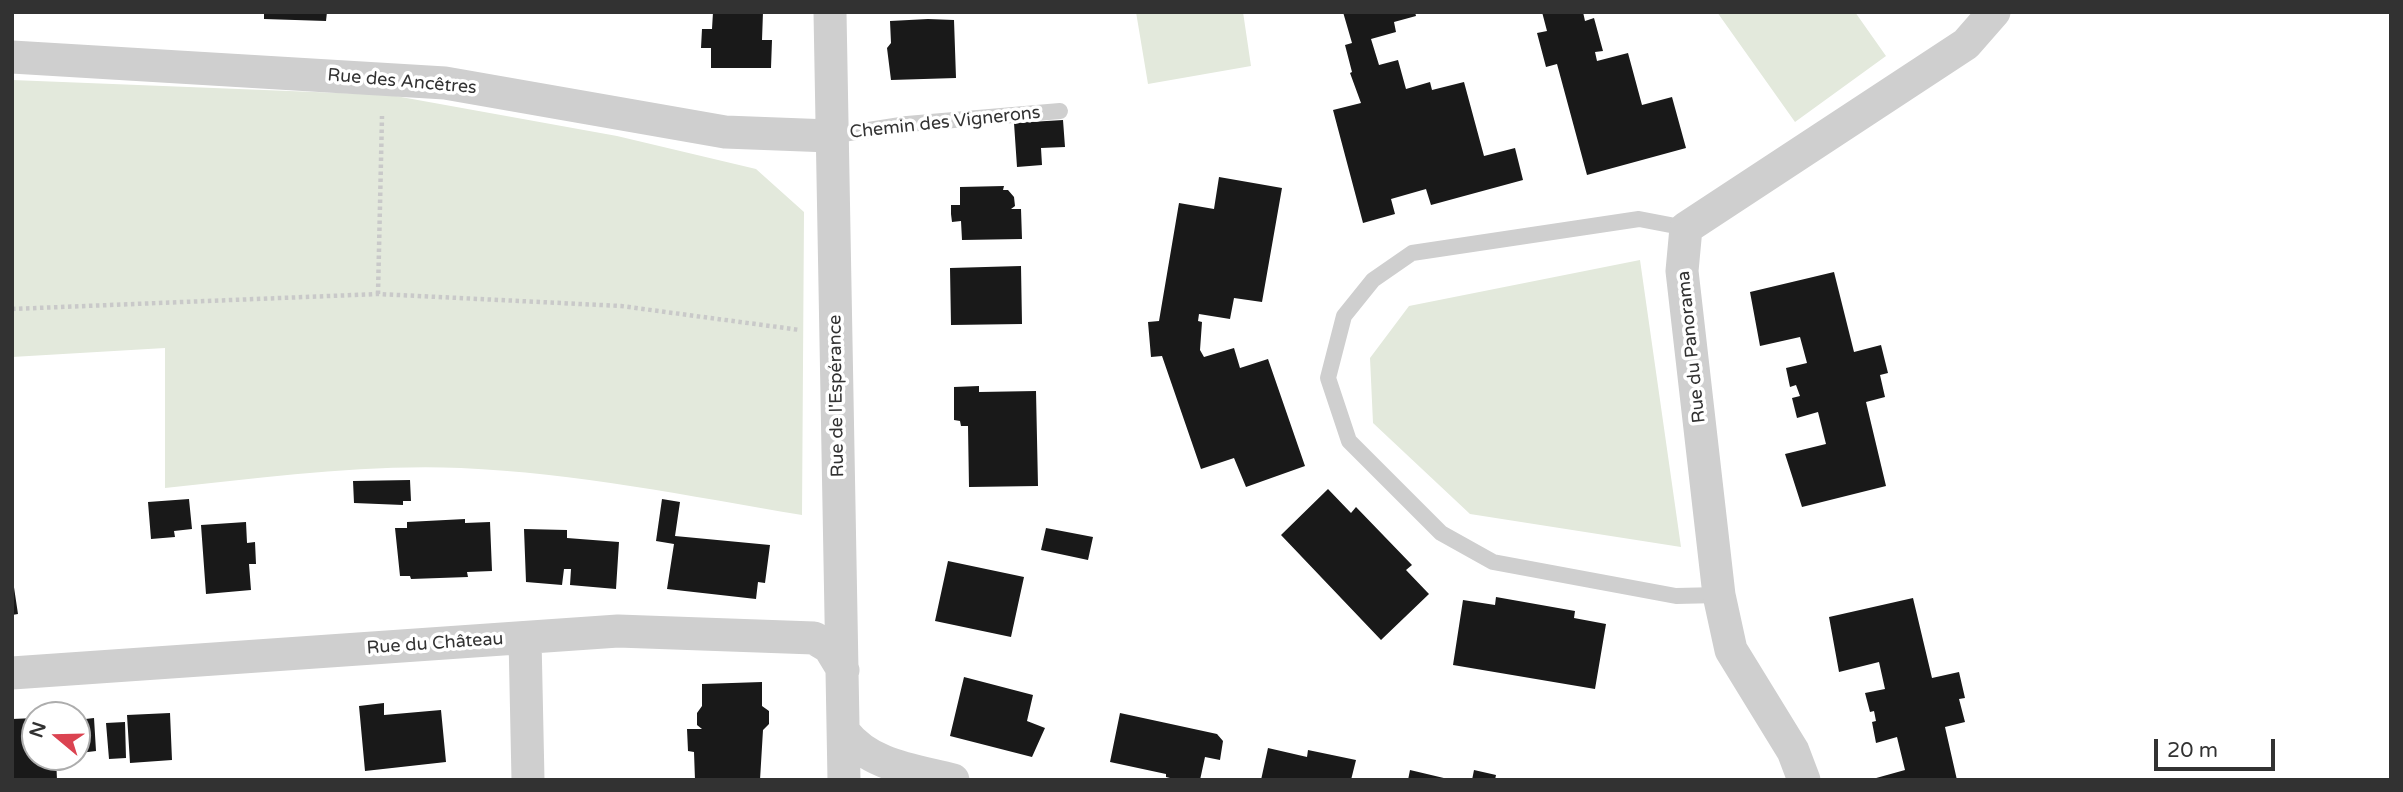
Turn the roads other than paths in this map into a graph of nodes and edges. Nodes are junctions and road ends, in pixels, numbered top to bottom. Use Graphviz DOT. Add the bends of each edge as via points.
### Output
graph roads {
  1 [pos="830,12"];
  2 [pos="1994,12"];
  3 [pos="12,57"];
  4 [pos="1060,110"];
  5 [pos="830,136"];
  6 [pos="1686,228"];
  7 [pos="1719,595"];
  8 [pos="525,638"];
  9 [pos="843,670"];
  10 [pos="12,673"];
  11 [pos="844,733"];
  12 [pos="528,780"];
  13 [pos="844,780"];
  14 [pos="953,780"];
  15 [pos="1804,780"];
  1 -- 5 [label="street, Rue de l'Espérance"];
  2 -- 6 [label="street" via="1966,44"];
  3 -- 5 [label="street, Rue des Ancêtres" via="445,83 725,132"];
  4 -- 5 [label="lane, Chemin des Vignerons"];
  5 -- 9 [label="street, Rue de l'Espérance"];
  6 -- 7 [label="street, Rue du Panorama" via="1682,271"];
  6 -- 7 [label="lane" via="1639,219 1412,253 1373,280 1343,316 1328,378 1349,441 1441,533 1493,562 1676,596"];
  7 -- 15 [label="street, Rue du Panorama" via="1731,650 1793,751"];
  8 -- 9 [label="street, Rue du Château" via="618,631 814,638 829,647"];
  8 -- 10 [label="street, Rue du Château"];
  8 -- 12 [label="street"];
  9 -- 11 [label="street, Rue de l'Espérance"];
  11 -- 13 [label="street, Rue de l'Espérance"];
  11 -- 14 [label="street" via="878,760"];
}
